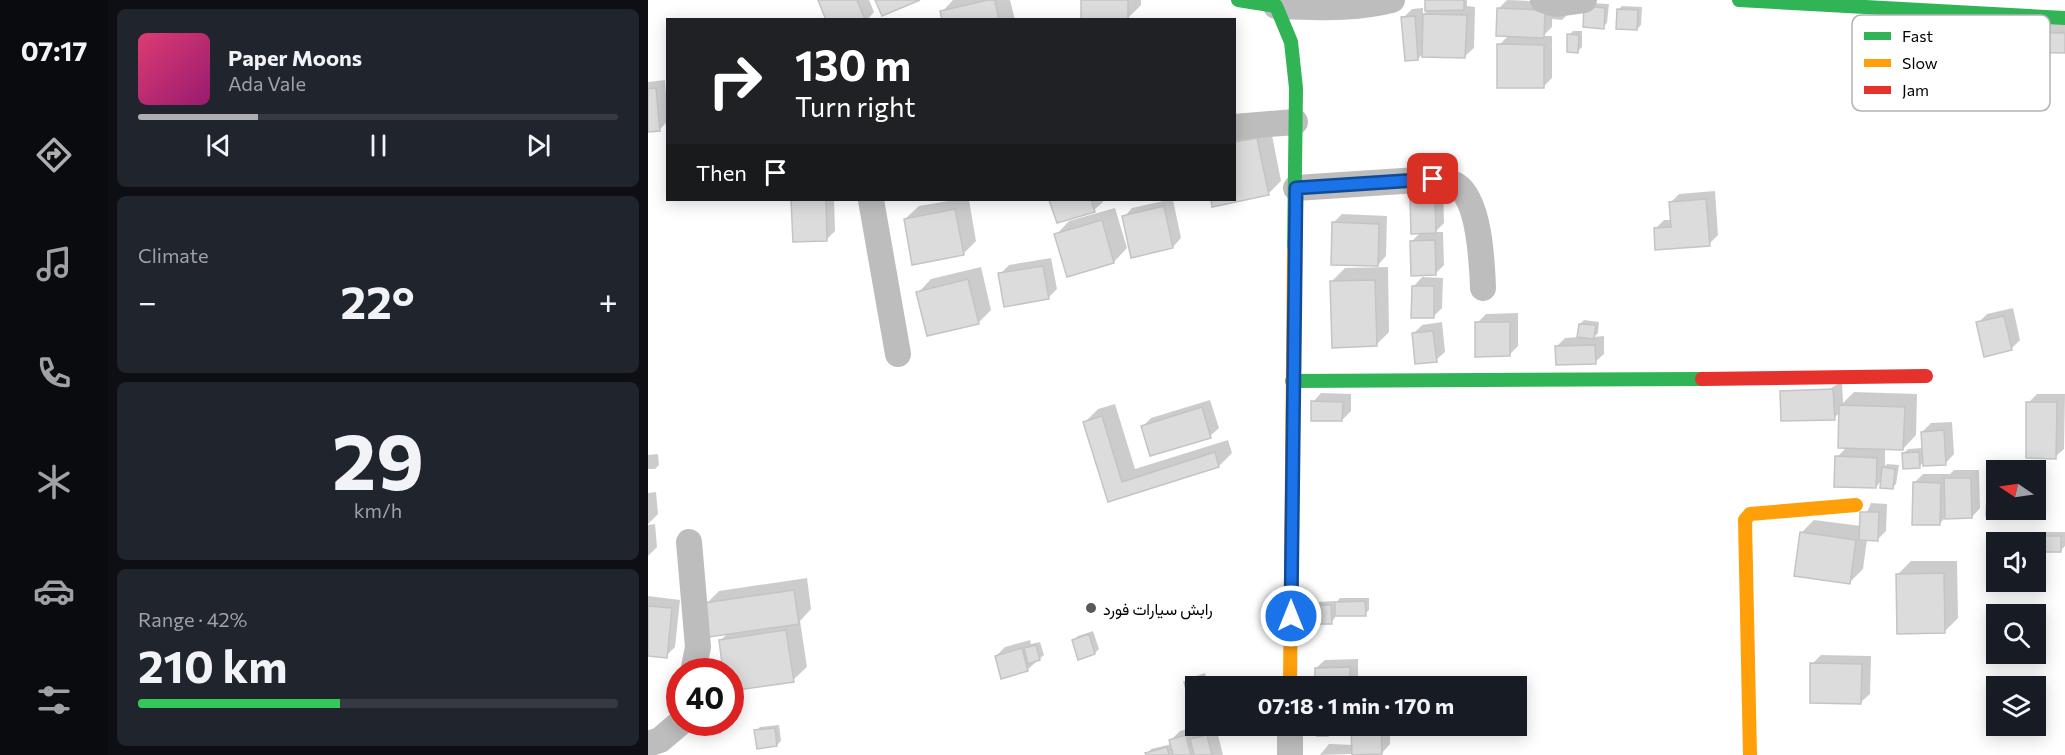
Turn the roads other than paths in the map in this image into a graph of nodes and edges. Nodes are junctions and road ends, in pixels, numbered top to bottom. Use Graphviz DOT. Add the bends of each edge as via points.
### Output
graph roads {
  1 [pos="1238,0"];
  2 [pos="1392,0"];
  3 [pos="1543,0"];
  4 [pos="1584,0"];
  5 [pos="1738,0"];
  6 [pos="1276,6"];
  7 [pos="2035,8"];
  8 [pos="2065,18"];
  9 [pos="1295,122"];
  10 [pos="1236,127"];
  11 [pos="1296,188"];
  12 [pos="871,201"];
  13 [pos="1483,288"];
  14 [pos="898,354"];
  15 [pos="1926,376"];
  16 [pos="1292,381"];
  17 [pos="1856,505"];
  18 [pos="689,542"];
  19 [pos="696,658"];
  20 [pos="1290,676"];
  21 [pos="666,735"];
  22 [pos="1290,736"];
  23 [pos="648,744"];
  24 [pos="1290,755"];
  25 [pos="1750,755"];
  1 -- 6 [label="street"];
  2 -- 6 [label="street" via="1367,7"];
  3 -- 4 [label="street" via="1555,4"];
  5 -- 7 [label="street"];
  6 -- 9 [label="street" via="1291,42"];
  7 -- 8 [label="street"];
  9 -- 10 [label="street"];
  9 -- 11 [label="street"];
  11 -- 13 [label="street" via="1433,179 1458,186 1467,197 1481,239"];
  11 -- 16 [label="street"];
  12 -- 14 [label="street"];
  15 -- 16 [label="street"];
  16 -- 20 [label="street"];
  17 -- 25 [label="street" via="1750,514 1745,520"];
  18 -- 19 [label="street"];
  21 -- 23 [label="street"];
  22 -- 24 [label="street"];
}
